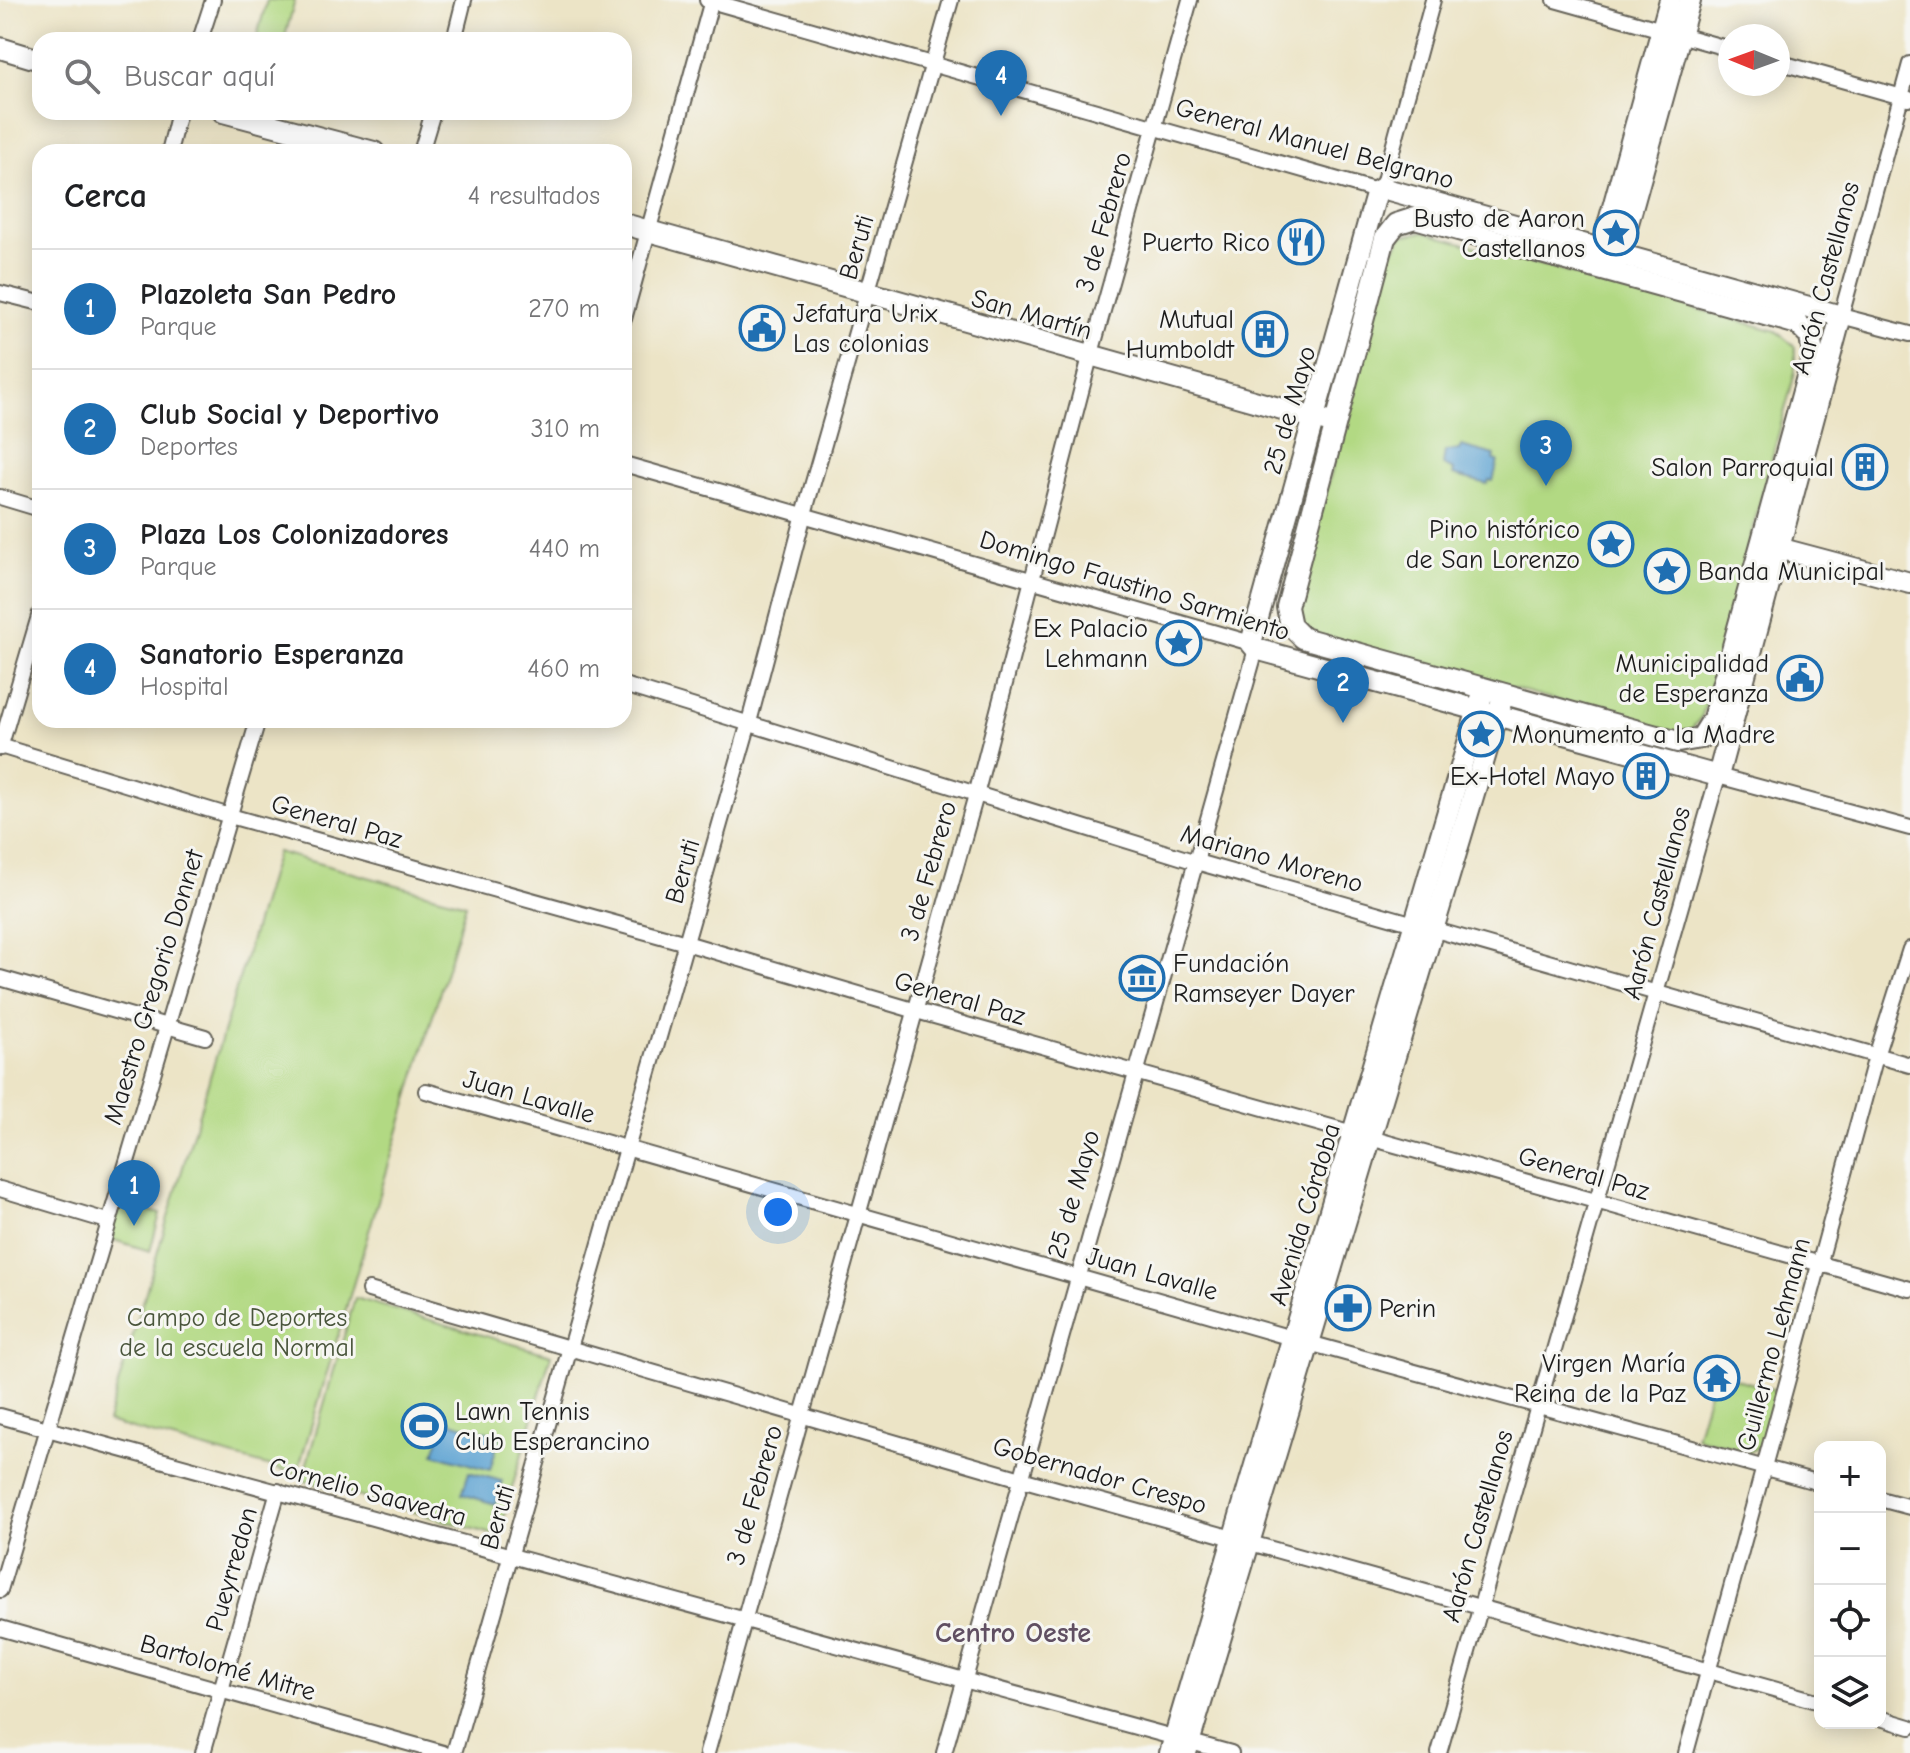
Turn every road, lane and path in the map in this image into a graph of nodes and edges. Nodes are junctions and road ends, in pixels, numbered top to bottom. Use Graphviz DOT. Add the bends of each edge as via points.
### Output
graph roads {
  1 [pos="213,0"];
  2 [pos="464,0"];
  3 [pos="710,0"];
  4 [pos="951,0"];
  5 [pos="1190,0"];
  6 [pos="1433,0"];
  7 [pos="1555,0"];
  8 [pos="1670,0"];
  9 [pos="1690,0"];
  10 [pos="203,32"];
  11 [pos="456,32"];
  12 [pos="1670,32"];
  13 [pos="1718,46"];
  14 [pos="0,48"];
  15 [pos="32,58"];
  16 [pos="932,63"];
  17 [pos="1910,64"];
  18 [pos="1790,65"];
  19 [pos="1906,98"];
  20 [pos="177,120"];
  21 [pos="253,120"];
  22 [pos="431,120"];
  23 [pos="1155,125"];
  24 [pos="171,144"];
  25 [pos="344,144"];
  26 [pos="423,144"];
  27 [pos="1380,190"];
  28 [pos="1406,220"];
  29 [pos="632,227"];
  30 [pos="649,232"];
  31 [pos="1608,260"];
  32 [pos="632,291"];
  33 [pos="0,293"];
  34 [pos="867,295"];
  35 [pos="32,301"];
  36 [pos="1841,316"];
  37 [pos="1910,334"];
  38 [pos="1813,355"];
  39 [pos="1090,357"];
  40 [pos="1314,418"];
  41 [pos="1335,424"];
  42 [pos="632,466"];
  43 [pos="0,497"];
  44 [pos="32,507"];
  45 [pos="804,514"];
  46 [pos="1771,546"];
  47 [pos="1033,580"];
  48 [pos="1910,583"];
  49 [pos="1287,607"];
  50 [pos="32,640"];
  51 [pos="1254,646"];
  52 [pos="632,688"];
  53 [pos="1494,691"];
  54 [pos="1487,713"];
  55 [pos="748,726"];
  56 [pos="256,728"];
  57 [pos="1678,742"];
  58 [pos="0,747"];
  59 [pos="1718,776"];
  60 [pos="976,795"];
  61 [pos="230,816"];
  62 [pos="1910,828"];
  63 [pos="1193,861"];
  64 [pos="1424,927"];
  65 [pos="686,943"];
  66 [pos="1910,949"];
  67 [pos="0,978"];
  68 [pos="1658,994"];
  69 [pos="913,1010"];
  70 [pos="166,1024"];
  71 [pos="205,1037"];
  72 [pos="1876,1056"];
  73 [pos="1910,1065"];
  74 [pos="1134,1072"];
  75 [pos="426,1091"];
  76 [pos="1363,1135"];
  77 [pos="627,1149"];
  78 [pos="0,1189"];
  79 [pos="1598,1202"];
  80 [pos="857,1214"];
  81 [pos="107,1221"];
  82 [pos="1819,1264"];
  83 [pos="1077,1276"];
  84 [pos="1910,1289"];
  85 [pos="369,1290"];
  86 [pos="1302,1341"];
  87 [pos="570,1348"];
  88 [pos="1539,1405"];
  89 [pos="801,1415"];
  90 [pos="0,1416"];
  91 [pos="49,1430"];
  92 [pos="1764,1467"];
  93 [pos="1021,1479"];
  94 [pos="1814,1481"];
  95 [pos="278,1491"];
  96 [pos="1886,1501"];
  97 [pos="1910,1507"];
  98 [pos="1242,1540"];
  99 [pos="511,1555"];
  100 [pos="0,1590"];
  101 [pos="1481,1609"];
  102 [pos="744,1620"];
  103 [pos="0,1628"];
  104 [pos="1708,1671"];
  105 [pos="964,1681"];
  106 [pos="222,1690"];
  107 [pos="1814,1700"];
  108 [pos="1886,1720"];
  109 [pos="1910,1727"];
  110 [pos="1180,1746"];
  111 [pos="203,1753"];
  112 [pos="443,1753"];
  113 [pos="454,1753"];
  114 [pos="707,1753"];
  115 [pos="944,1753"];
  116 [pos="1231,1753"];
  117 [pos="1439,1753"];
  118 [pos="1686,1753"];
  1 -- 10 [label="street"];
  2 -- 11 [label="street"];
  3 -- 16 [label="street, General Manuel Belgrano"];
  3 -- 30 [label="street"];
  4 -- 16 [label="street, Beruti"];
  5 -- 23 [label="street, 3 de Febrero"];
  6 -- 27 [label="street, 25 de Mayo"];
  7 -- 12 [label="street"];
  8 -- 12 [label="main road"];
  9 -- 12 [label="main road"];
  12 -- 13 [label="street"];
  12 -- 31 [label="main road"];
  14 -- 15 [label="main road"];
  16 -- 23 [label="street, General Manuel Belgrano"];
  16 -- 34 [label="street, Beruti"];
  17 -- 19 [label="street, Aarón Castellanos"];
  18 -- 19 [label="street"];
  19 -- 36 [label="street, Aarón Castellanos"];
  20 -- 24 [label="street"];
  21 -- 25 [label="main road"];
  22 -- 26 [label="street"];
  23 -- 27 [label="street, General Manuel Belgrano"];
  23 -- 39 [label="street, 3 de Febrero"];
  27 -- 31 [label="main road, General Manuel Belgrano"];
  27 -- 40 [label="main road, 25 de Mayo"];
  28 -- 31 [label="main road, General Manuel Belgrano"];
  28 -- 41 [label="main road, 25 de Mayo" via="1385,238"];
  29 -- 30 [label="main road, San Martín"];
  30 -- 32 [label="street"];
  30 -- 34 [label="main road, San Martín"];
  31 -- 36 [label="main road, General Manuel Belgrano"];
  31 -- 38 [label="main road, General Manuel Belgrano" via="1798,324 1810,336"];
  33 -- 35 [label="street"];
  34 -- 39 [label="main road, San Martín"];
  34 -- 45 [label="street, Beruti"];
  36 -- 37 [label="street, General Manuel Belgrano"];
  36 -- 46 [label="main road, Aarón Castellanos"];
  38 -- 46 [label="main road, Aarón Castellanos"];
  39 -- 40 [label="main road, San Martín"];
  39 -- 47 [label="street, 3 de Febrero"];
  40 -- 41 [label="main road, San Martín"];
  40 -- 51 [label="main road, 25 de Mayo"];
  41 -- 49 [label="main road, 25 de Mayo"];
  42 -- 45 [label="street, Domingo Faustino Sarmiento"];
  43 -- 44 [label="street"];
  45 -- 47 [label="street, Domingo Faustino Sarmiento"];
  45 -- 55 [label="street, Beruti"];
  46 -- 48 [label="main road"];
  46 -- 57 [label="main road, Aarón Castellanos" via="1713,719 1701,738"];
  46 -- 59 [label="main road, Aarón Castellanos"];
  47 -- 51 [label="street, Domingo Faustino Sarmiento"];
  47 -- 60 [label="street, 3 de Febrero"];
  49 -- 53 [label="main road, Domingo Faustino Sarmiento" via="1291,626 1303,638"];
  50 -- 58 [label="street"];
  51 -- 54 [label="main road, Domingo Faustino Sarmiento"];
  51 -- 63 [label="street, 25 de Mayo"];
  52 -- 55 [label="street, Mariano Moreno"];
  53 -- 54 [label="main road, Avenida Córdoba"];
  53 -- 57 [label="main road, Domingo Faustino Sarmiento"];
  54 -- 59 [label="main road, Domingo Faustino Sarmiento"];
  54 -- 64 [label="main road, Avenida Córdoba"];
  55 -- 60 [label="street, Mariano Moreno"];
  55 -- 65 [label="street, Beruti"];
  56 -- 61 [label="street, Maestro Gregorio Donnet"];
  58 -- 61 [label="street, General Paz"];
  59 -- 62 [label="street, Domingo Faustino Sarmiento"];
  59 -- 68 [label="street, Aarón Castellanos"];
  60 -- 63 [label="street, Mariano Moreno"];
  60 -- 69 [label="street, 3 de Febrero"];
  61 -- 65 [label="street, General Paz"];
  61 -- 70 [label="street, Maestro Gregorio Donnet"];
  63 -- 64 [label="street, Mariano Moreno"];
  63 -- 74 [label="street, 25 de Mayo"];
  64 -- 68 [label="street, Mariano Moreno"];
  64 -- 76 [label="main road, Avenida Córdoba"];
  65 -- 69 [label="street, General Paz"];
  65 -- 77 [label="street, Beruti"];
  66 -- 72 [label="street, Guillermo Lehmann"];
  67 -- 70 [label="street"];
  68 -- 72 [label="street, Mariano Moreno"];
  68 -- 79 [label="street, Aarón Castellanos"];
  69 -- 74 [label="street, General Paz"];
  69 -- 80 [label="street, 3 de Febrero"];
  70 -- 71 [label="street"];
  70 -- 81 [label="street, Maestro Gregorio Donnet"];
  72 -- 73 [label="street, Mariano Moreno"];
  72 -- 82 [label="street, Guillermo Lehmann"];
  74 -- 76 [label="street, General Paz"];
  74 -- 83 [label="street, 25 de Mayo"];
  75 -- 77 [label="street, Juan Lavalle"];
  76 -- 79 [label="street, General Paz"];
  76 -- 86 [label="main road, Avenida Córdoba"];
  77 -- 80 [label="street, Juan Lavalle"];
  77 -- 87 [label="street, Beruti"];
  78 -- 81 [label="street"];
  79 -- 82 [label="street, General Paz"];
  79 -- 88 [label="street, Aarón Castellanos"];
  80 -- 83 [label="street, Juan Lavalle"];
  80 -- 89 [label="street, 3 de Febrero"];
  81 -- 91 [label="street, Maestro Gregorio Donnet"];
  82 -- 84 [label="street, General Paz"];
  82 -- 92 [label="street, Guillermo Lehmann"];
  83 -- 86 [label="street, Juan Lavalle"];
  83 -- 93 [label="street, 25 de Mayo"];
  85 -- 87 [label="street, Gobernador Crespo"];
  86 -- 88 [label="street, Juan Lavalle"];
  86 -- 98 [label="main road, Avenida Córdoba"];
  87 -- 89 [label="street, Gobernador Crespo"];
  87 -- 99 [label="street, Beruti"];
  88 -- 92 [label="street, Juan Lavalle"];
  88 -- 101 [label="street, Aarón Castellanos"];
  89 -- 93 [label="street, Gobernador Crespo"];
  89 -- 102 [label="street, 3 de Febrero"];
  90 -- 91 [label="street, Cornelio Saavedra"];
  91 -- 95 [label="street, Cornelio Saavedra"];
  91 -- 100 [label="street, Maestro Gregorio Donnet"];
  92 -- 94 [label="street, Juan Lavalle"];
  92 -- 104 [label="street, Guillermo Lehmann"];
  93 -- 98 [label="street, Gobernador Crespo"];
  93 -- 105 [label="street, 25 de Mayo"];
  95 -- 99 [label="street, Cornelio Saavedra"];
  95 -- 106 [label="street, Pueyrredon"];
  96 -- 97 [label="street"];
  98 -- 101 [label="street, Gobernador Crespo"];
  98 -- 110 [label="main road, Avenida Córdoba"];
  99 -- 102 [label="street, Cornelio Saavedra"];
  99 -- 113 [label="street, Beruti"];
  101 -- 104 [label="street, Gobernador Crespo"];
  101 -- 117 [label="street, Aarón Castellanos"];
  102 -- 105 [label="street, Cornelio Saavedra"];
  102 -- 114 [label="street, 3 de Febrero"];
  103 -- 106 [label="street, Bartolomé Mitre"];
  104 -- 107 [label="street, Gobernador Crespo"];
  104 -- 118 [label="street, Guillermo Lehmann"];
  105 -- 110 [label="street, Cornelio Saavedra"];
  105 -- 115 [label="street, 25 de Mayo"];
  106 -- 111 [label="street, Pueyrredon"];
  106 -- 112 [label="street, Bartolomé Mitre"];
  108 -- 109 [label="street"];
  110 -- 116 [label="street, Cornelio Saavedra"];
}
